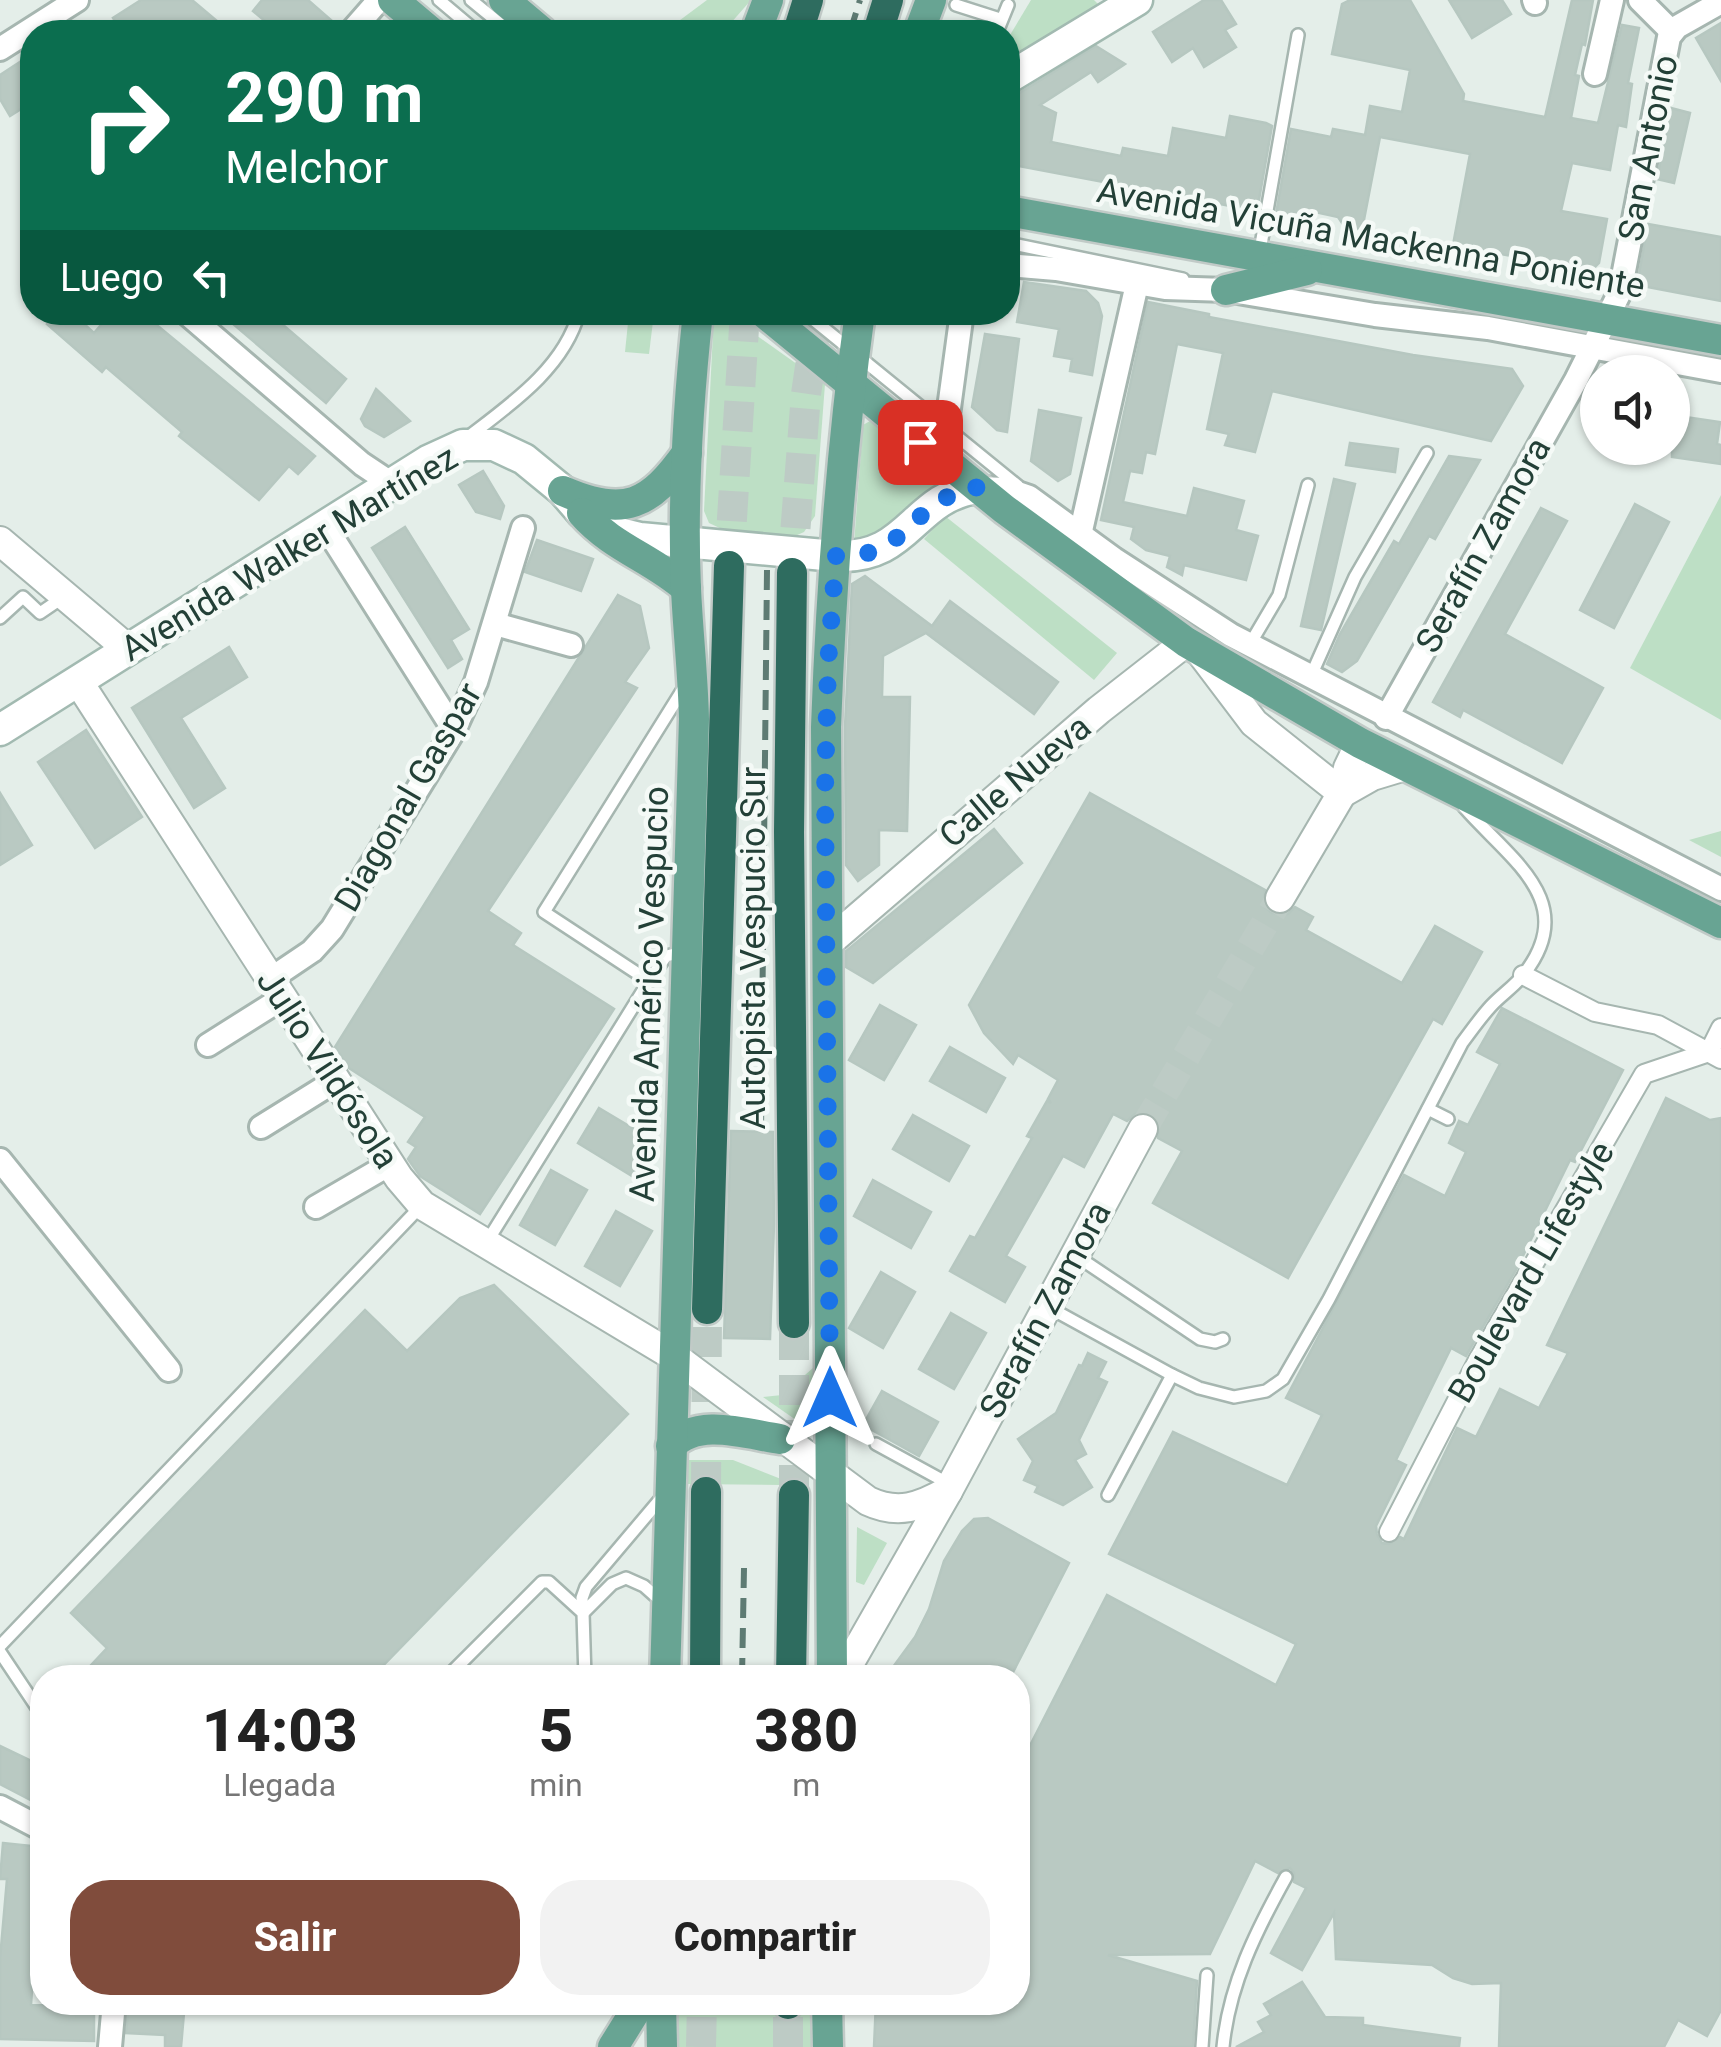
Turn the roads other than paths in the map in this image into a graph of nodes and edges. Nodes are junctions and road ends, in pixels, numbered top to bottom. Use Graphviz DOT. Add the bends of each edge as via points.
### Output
graph roads {
  1 [pos="77,0"];
  2 [pos="379,0"];
  3 [pos="393,0"];
  4 [pos="439,0"];
  5 [pos="471,0"];
  6 [pos="504,0"];
  7 [pos="1612,0"];
  8 [pos="1640,0"];
  9 [pos="1126,2"];
  10 [pos="1721,2"];
  11 [pos="1008,5"];
  12 [pos="938,12"];
  13 [pos="46,20"];
  14 [pos="362,20"];
  15 [pos="417,20"];
  16 [pos="463,20"];
  17 [pos="495,20"];
  18 [pos="528,20"];
  19 [pos="972,20"];
  20 [pos="1001,20"];
  21 [pos="1672,32"];
  22 [pos="1298,35"];
  23 [pos="1020,70"];
  24 [pos="1595,74"];
  25 [pos="1020,212"];
  26 [pos="1020,246"];
  27 [pos="1260,256"];
  28 [pos="1020,266"];
  29 [pos="1324,268"];
  30 [pos="1136,284"];
  31 [pos="1226,290"];
  32 [pos="1605,318"];
  33 [pos="200,325"];
  34 [pos="572,325"];
  35 [pos="685,325"];
  36 [pos="697,325"];
  37 [pos="778,325"];
  38 [pos="819,325"];
  39 [pos="858,325"];
  40 [pos="960,325"];
  41 [pos="1721,340"];
  42 [pos="1591,348"];
  43 [pos="854,354"];
  44 [pos="693,360"];
  45 [pos="1721,371"];
  46 [pos="850,385"];
  47 [pos="946,428"];
  48 [pos="453,449"];
  49 [pos="687,453"];
  50 [pos="1427,453"];
  51 [pos="942,460"];
  52 [pos="392,484"];
  53 [pos="1308,486"];
  54 [pos="977,488"];
  55 [pos="572,502"];
  56 [pos="1037,502"];
  57 [pos="325,526"];
  58 [pos="523,528"];
  59 [pos="1080,535"];
  60 [pos="0,541"];
  61 [pos="686,541"];
  62 [pos="836,556"];
  63 [pos="729,566"];
  64 [pos="792,573"];
  65 [pos="686,588"];
  66 [pos="65,596"];
  67 [pos="0,618"];
  68 [pos="495,624"];
  69 [pos="1195,636"];
  70 [pos="572,645"];
  71 [pos="1250,645"];
  72 [pos="129,650"];
  73 [pos="692,674"];
  74 [pos="1310,678"];
  75 [pos="78,681"];
  76 [pos="1386,718"];
  77 [pos="1,728"];
  78 [pos="454,730"];
  79 [pos="1360,743"];
  80 [pos="1405,766"];
  81 [pos="1450,788"];
  82 [pos="1342,792"];
  83 [pos="1721,889"];
  84 [pos="1280,898"];
  85 [pos="1721,924"];
  86 [pos="827,944"];
  87 [pos="688,951"];
  88 [pos="1524,974"];
  89 [pos="650,981"];
  90 [pos="275,990"];
  91 [pos="1721,1028"];
  92 [pos="208,1045"];
  93 [pos="1715,1055"];
  94 [pos="336,1081"];
  95 [pos="1428,1110"];
  96 [pos="1448,1119"];
  97 [pos="260,1127"];
  98 [pos="1142,1130"];
  99 [pos="0,1160"];
  100 [pos="390,1164"];
  101 [pos="422,1205"];
  102 [pos="316,1208"];
  103 [pos="484,1245"];
  104 [pos="1074,1254"];
  105 [pos="1047,1306"];
  106 [pos="708,1309"];
  107 [pos="794,1323"];
  108 [pos="1222,1339"];
  109 [pos="675,1357"];
  110 [pos="168,1370"];
  111 [pos="1172,1375"];
  112 [pos="780,1439"];
  113 [pos="876,1444"];
  114 [pos="670,1446"];
  115 [pos="830,1474"];
  116 [pos="950,1488"];
  117 [pos="669,1489"];
  118 [pos="706,1492"];
  119 [pos="794,1495"];
  120 [pos="1108,1495"];
  121 [pos="1390,1532"];
  122 [pos="666,1607"];
  123 [pos="582,1613"];
  124 [pos="0,1649"];
  125 [pos="459,1665"];
  126 [pos="584,1665"];
  127 [pos="664,1665"];
  128 [pos="705,1665"];
  129 [pos="791,1665"];
  130 [pos="832,1665"];
  131 [pos="849,1665"];
  132 [pos="30,1694"];
  133 [pos="0,1807"];
  134 [pos="30,1823"];
  135 [pos="1286,1877"];
  136 [pos="1207,1975"];
  137 [pos="113,2015"];
  138 [pos="632,2015"];
  139 [pos="661,2015"];
  140 [pos="827,2015"];
  141 [pos="110,2047"];
  142 [pos="614,2047"];
  143 [pos="662,2047"];
  144 [pos="828,2047"];
  145 [pos="1202,2047"];
  146 [pos="1223,2047"];
  1 -- 13 [label="street"];
  2 -- 14 [label="street"];
  3 -- 15 [label="main road"];
  4 -- 16 [label="lane"];
  5 -- 17 [label="lane"];
  6 -- 18 [label="main road"];
  7 -- 24 [label="street"];
  8 -- 21 [label="street"];
  9 -- 23 [label="main road"];
  10 -- 21 [label="street, San Antonio"];
  11 -- 20 [label="lane"];
  12 -- 19 [label="lane"];
  21 -- 32 [label="street, San Antonio" via="1620,292"];
  22 -- 27 [label="lane"];
  25 -- 27 [label="main road, Avenida Vicuña Mackenna Poniente"];
  26 -- 31 [label="lane"];
  27 -- 29 [label="main road, Avenida Vicuña Mackenna Poniente"];
  28 -- 30 [label="street, Avenida Vicuña Mackenna Poniente"];
  29 -- 31 [label="main road"];
  29 -- 32 [label="main road, Avenida Vicuña Mackenna Poniente"];
  30 -- 31 [label="street, Avenida Vicuña Mackenna Poniente"];
  30 -- 59 [label="street"];
  31 -- 42 [label="street, Avenida Vicuña Mackenna Poniente"];
  32 -- 41 [label="main road, Avenida Vicuña Mackenna Poniente"];
  32 -- 42 [label="street, Serafín Zamora"];
  33 -- 52 [label="street"];
  34 -- 48 [label="lane" via="530,387"];
  35 -- 44 [label="main road"];
  36 -- 44 [label="main road, Avenida Américo Vespucio"];
  37 -- 46 [label="main road"];
  38 -- 43 [label="lane"];
  39 -- 43 [label="main road"];
  40 -- 47 [label="street"];
  42 -- 45 [label="street, Avenida Vicuña Mackenna Poniente"];
  42 -- 76 [label="street, Serafín Zamora"];
  43 -- 46 [label="main road"];
  43 -- 47 [label="lane"];
  44 -- 49 [label="main road, Avenida Américo Vespucio"];
  46 -- 51 [label="main road"];
  46 -- 62 [label="main road"];
  47 -- 51 [label="street"];
  47 -- 56 [label="lane"];
  48 -- 52 [label="main road, Avenida Walker Martínez"];
  48 -- 55 [label="main road, Avenida Walker Martínez" via="504,448"];
  49 -- 55 [label="main road" via="658,490 633,504"];
  49 -- 61 [label="main road, Avenida Américo Vespucio"];
  50 -- 74 [label="lane" via="1356,578"];
  51 -- 54 [label="main road"];
  52 -- 57 [label="main road, Avenida Walker Martínez"];
  53 -- 71 [label="lane" via="1279,595"];
  54 -- 56 [label="street" via="1006,489"];
  54 -- 62 [label="main road, Avenida Walker Martínez" via="937,500 884,547"];
  54 -- 69 [label="main road"];
  55 -- 61 [label="main road, Avenida Walker Martínez" via="624,535"];
  55 -- 65 [label="main road" via="608,539"];
  56 -- 59 [label="street"];
  57 -- 72 [label="main road, Avenida Walker Martínez"];
  57 -- 78 [label="street"];
  58 -- 68 [label="street, Diagonal Gaspar"];
  59 -- 69 [label="street"];
  60 -- 66 [label="street"];
  61 -- 62 [label="main road, Avenida Walker Martínez"];
  61 -- 65 [label="main road, Avenida Américo Vespucio"];
  62 -- 86 [label="main road" via="826,727"];
  63 -- 106 [label="highway, Autopista Vespucio Sur"];
  64 -- 107 [label="highway, Autopista Vespucio Sur"];
  65 -- 73 [label="main road, Avenida Américo Vespucio"];
  66 -- 67 [label="lane" via="40,613 23,598"];
  66 -- 72 [label="street"];
  68 -- 70 [label="street"];
  68 -- 78 [label="street, Diagonal Gaspar"];
  69 -- 71 [label="street"];
  69 -- 79 [label="main road"];
  69 -- 82 [label="street" via="1254,723"];
  69 -- 86 [label="street, Calle Nueva"];
  71 -- 74 [label="street"];
  72 -- 75 [label="main road, Avenida Walker Martínez"];
  73 -- 87 [label="main road, Avenida Américo Vespucio"];
  73 -- 89 [label="lane" via="544,912"];
  74 -- 76 [label="street"];
  75 -- 77 [label="main road, Avenida Walker Martínez"];
  75 -- 90 [label="street, Julio Vildósola"];
  76 -- 83 [label="street"];
  78 -- 90 [label="street, Diagonal Gaspar" via="332,929"];
  79 -- 80 [label="main road"];
  79 -- 82 [label="street"];
  80 -- 81 [label="main road"];
  80 -- 82 [label="street"];
  81 -- 85 [label="main road"];
  81 -- 88 [label="lane" via="1541,898 1545,940"];
  82 -- 84 [label="street"];
  86 -- 115 [label="main road"];
  87 -- 89 [label="lane" via="666,956"];
  87 -- 109 [label="main road, Avenida Américo Vespucio"];
  88 -- 93 [label="street" via="1595,1012 1658,1025"];
  88 -- 95 [label="lane" via="1462,1043"];
  89 -- 103 [label="lane"];
  90 -- 92 [label="street, Diagonal Gaspar"];
  90 -- 94 [label="street, Julio Vildósola"];
  91 -- 93 [label="street"];
  93 -- 121 [label="street, Boulevard Lifestyle" via="1644,1074 1478,1360"];
  94 -- 97 [label="street"];
  94 -- 100 [label="street, Julio Vildósola"];
  95 -- 96 [label="lane"];
  95 -- 111 [label="lane" via="1283,1379 1266,1391 1234,1396"];
  98 -- 104 [label="street, Serafín Zamora"];
  99 -- 110 [label="street"];
  100 -- 101 [label="street, Julio Vildósola"];
  100 -- 102 [label="street"];
  101 -- 103 [label="street, Julio Vildósola"];
  101 -- 124 [label="lane"];
  103 -- 109 [label="street, Julio Vildósola"];
  104 -- 105 [label="street, Serafín Zamora"];
  104 -- 108 [label="lane" via="1200,1339"];
  105 -- 111 [label="lane"];
  105 -- 116 [label="street, Serafín Zamora"];
  109 -- 112 [label="street"];
  109 -- 114 [label="main road, Avenida Américo Vespucio"];
  111 -- 120 [label="lane"];
  112 -- 114 [label="main road" via="703,1430"];
  112 -- 115 [label="street"];
  113 -- 116 [label="lane"];
  114 -- 117 [label="main road, Avenida Américo Vespucio"];
  115 -- 116 [label="street" via="887,1508 914,1507"];
  115 -- 130 [label="main road"];
  116 -- 131 [label="street, Serafín Zamora"];
  117 -- 122 [label="main road, Avenida Américo Vespucio"];
  117 -- 123 [label="lane" via="586,1587"];
  118 -- 128 [label="highway"];
  119 -- 129 [label="highway"];
  122 -- 123 [label="lane" via="626,1578"];
  122 -- 127 [label="main road, Avenida Américo Vespucio"];
  123 -- 125 [label="lane" via="542,1582"];
  123 -- 126 [label="lane"];
  124 -- 132 [label="lane"];
  133 -- 134 [label="street"];
  135 -- 146 [label="lane" via="1242,1964"];
  136 -- 145 [label="lane"];
  137 -- 141 [label="street"];
  138 -- 142 [label="main road"];
  139 -- 143 [label="main road"];
  140 -- 144 [label="main road"];
}
